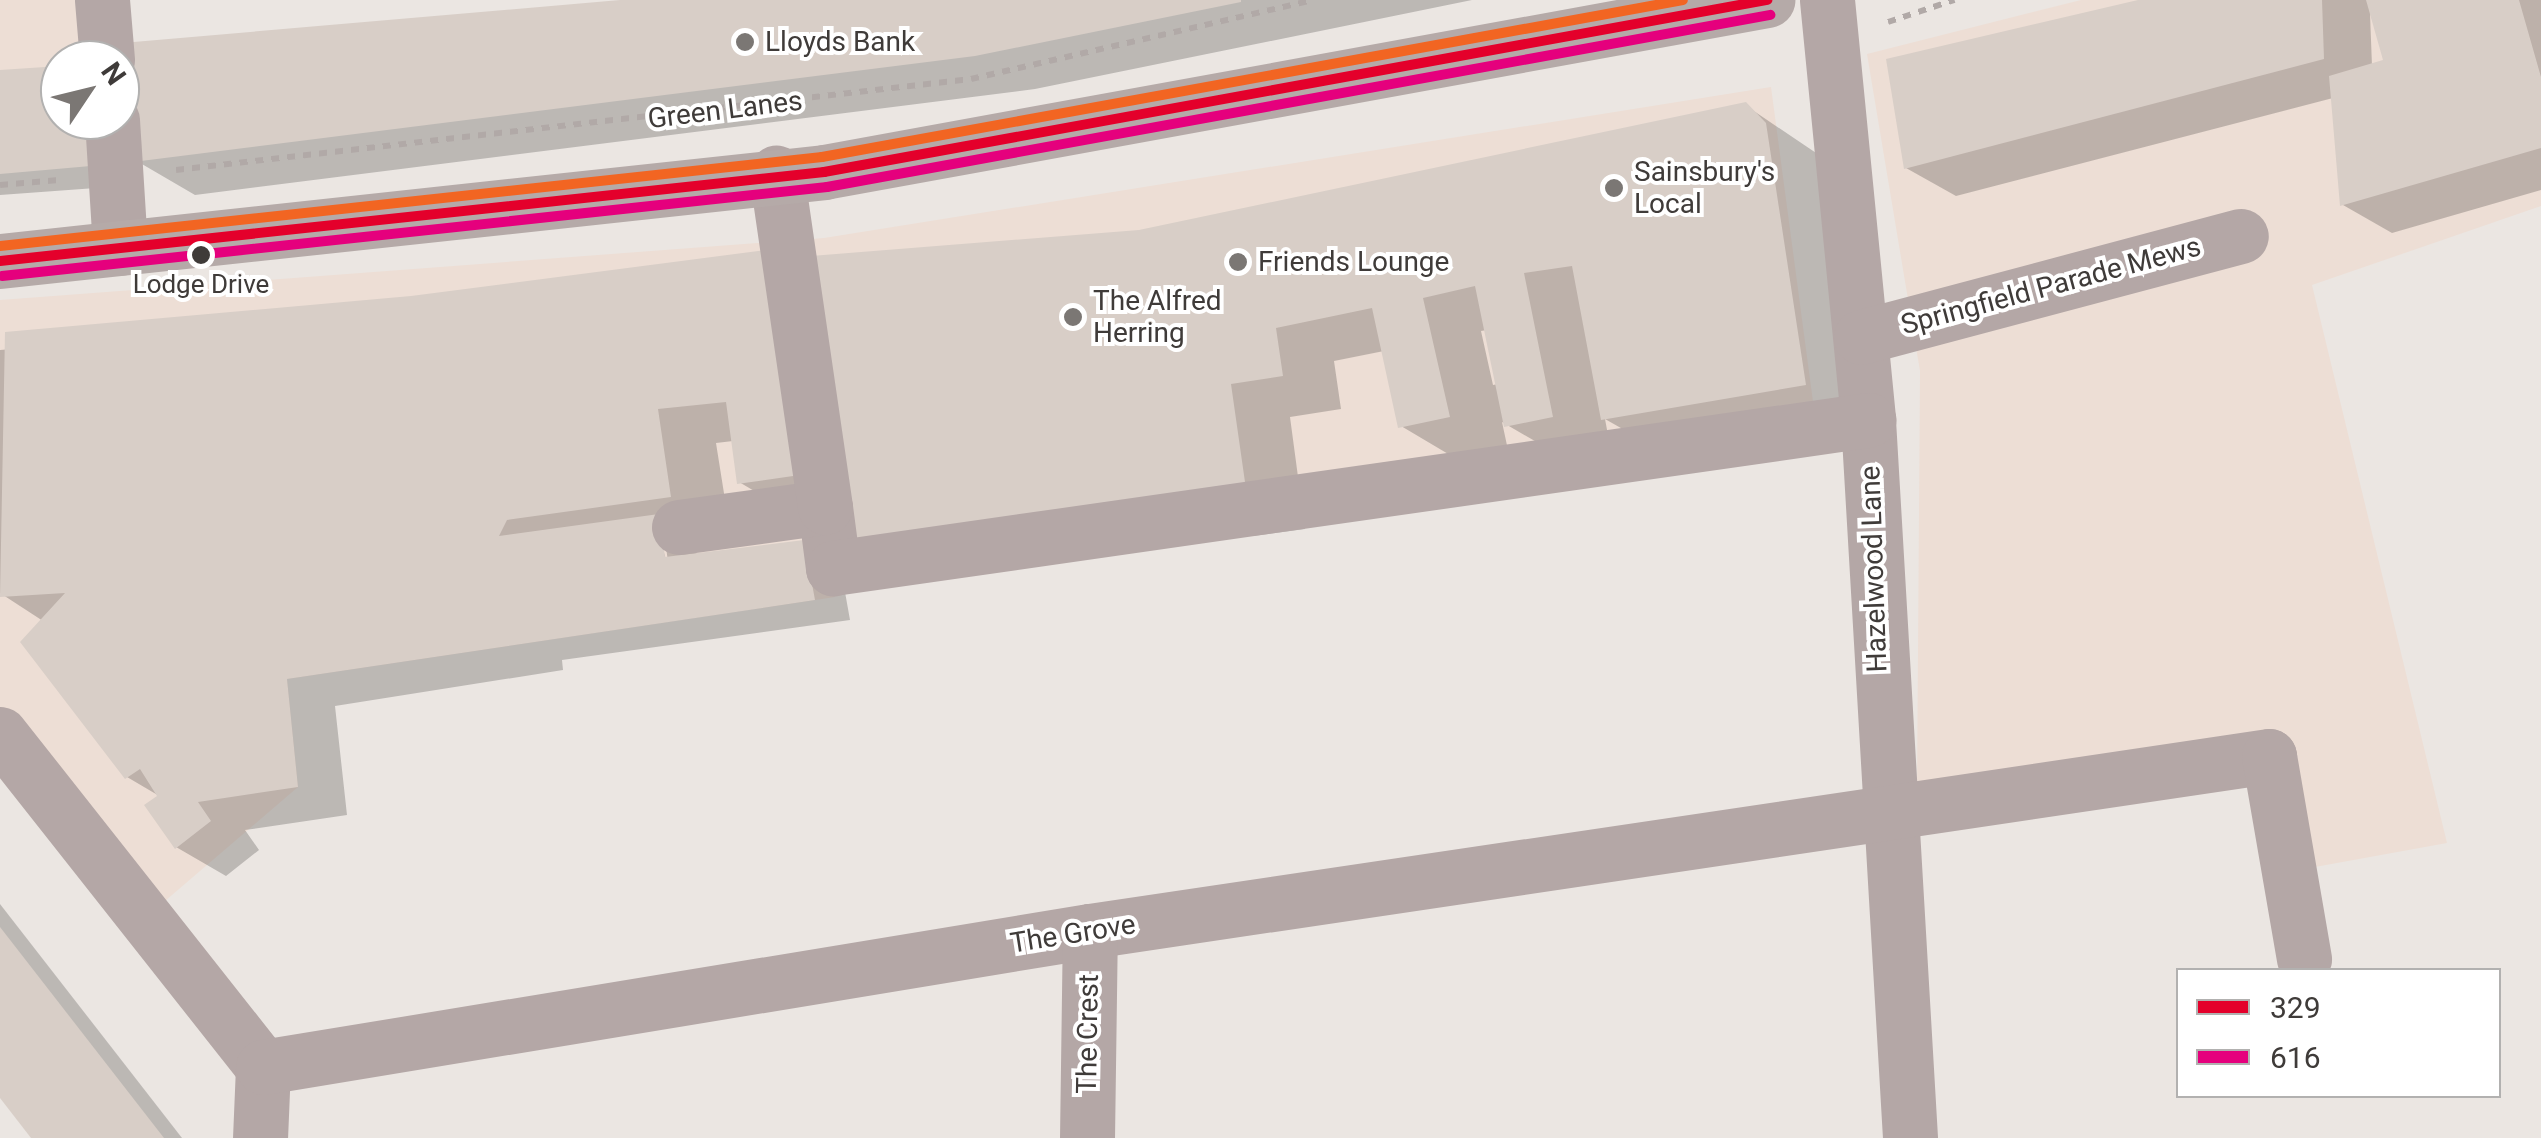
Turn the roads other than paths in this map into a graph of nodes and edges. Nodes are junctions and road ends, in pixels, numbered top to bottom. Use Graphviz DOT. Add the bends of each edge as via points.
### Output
graph roads {
  1 [pos="102,0"];
  2 [pos="1767,0"];
  3 [pos="1827,0"];
  4 [pos="105,40"];
  5 [pos="113,140"];
  6 [pos="776,173"];
  7 [pos="2242,236"];
  8 [pos="120,248"];
  9 [pos="0,261"];
  10 [pos="1860,336"];
  11 [pos="1868,420"];
  12 [pos="825,508"];
  13 [pos="680,527"];
  14 [pos="0,734"];
  15 [pos="1884,811"];
  16 [pos="1090,931"];
  17 [pos="2304,960"];
  18 [pos="263,1067"];
  19 [pos="260,1138"];
  20 [pos="1086,1138"];
  21 [pos="1910,1138"];
  1 -- 4 [label="street"];
  2 -- 6 [label="main road" via="983,148"];
  3 -- 10 [label="street, Hazelwood Lane"];
  5 -- 8 [label="street"];
  6 -- 8 [label="main road"];
  6 -- 12 [label="street"];
  7 -- 10 [label="street, Springfield Parade Mews"];
  8 -- 9 [label="main road"];
  10 -- 11 [label="street, Hazelwood Lane"];
  11 -- 12 [label="street" via="833,568"];
  11 -- 15 [label="street, Hazelwood Lane"];
  12 -- 13 [label="street"];
  14 -- 18 [label="street"];
  15 -- 16 [label="street, The Grove"];
  15 -- 17 [label="street, The Grove" via="2269,756"];
  15 -- 21 [label="street, Hazelwood Lane"];
  16 -- 18 [label="street, The Grove"];
  16 -- 20 [label="street, The Crest"];
  18 -- 19 [label="street"];
}
